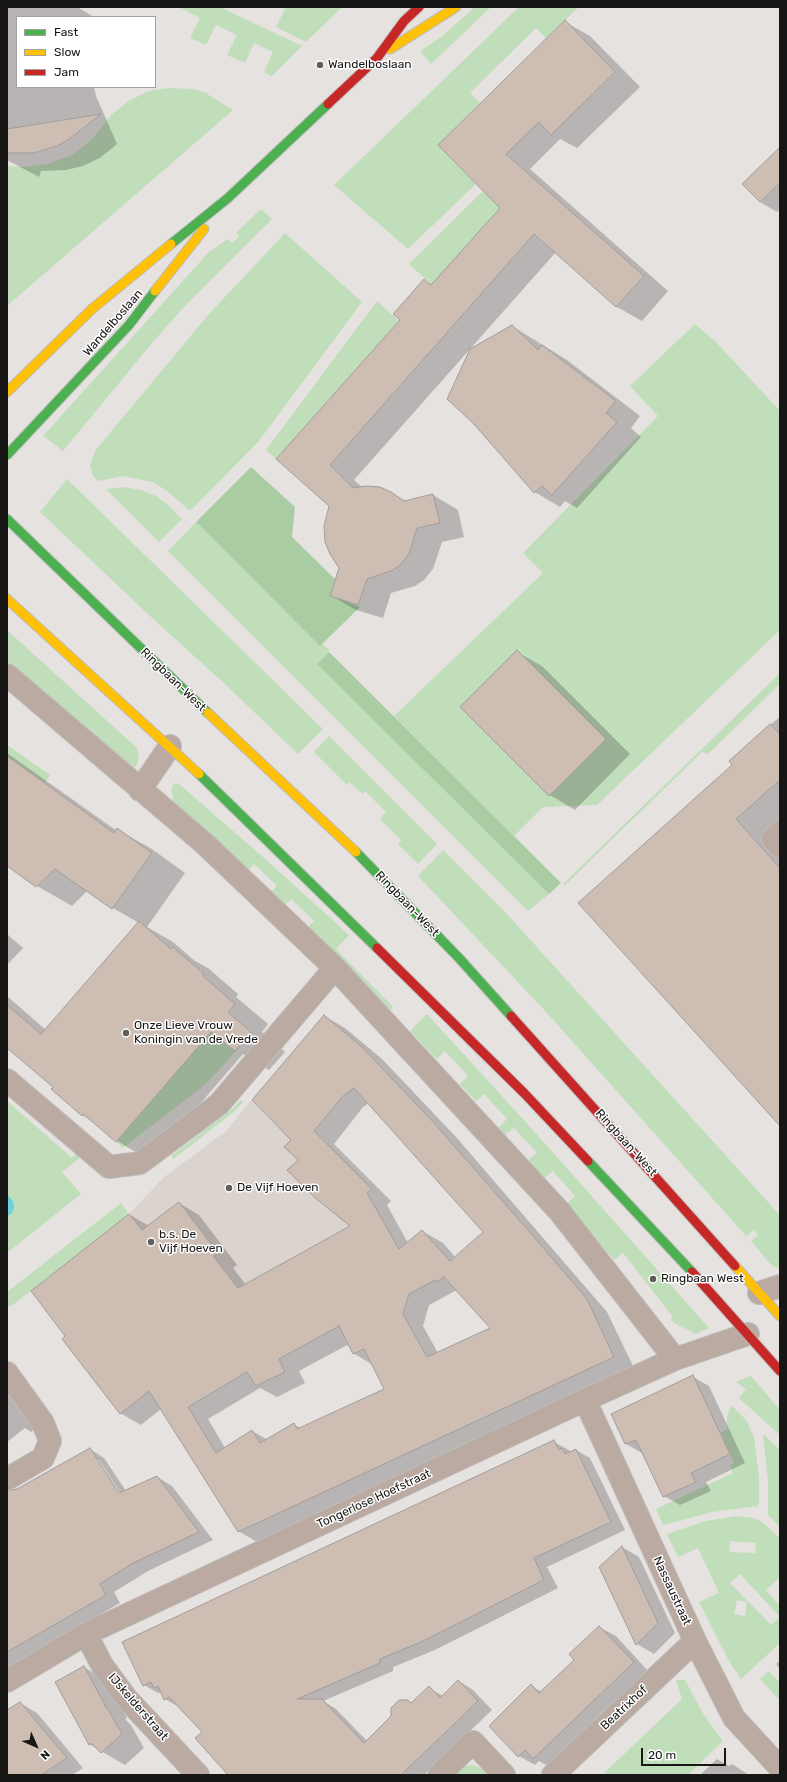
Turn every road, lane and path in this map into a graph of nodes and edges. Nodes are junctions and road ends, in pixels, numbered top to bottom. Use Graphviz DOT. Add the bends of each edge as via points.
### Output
graph roads {
  1 [pos="418,7"];
  2 [pos="456,7"];
  3 [pos="377,58"];
  4 [pos="228,198"];
  5 [pos="7,392"];
  6 [pos="7,455"];
  7 [pos="7,519"];
  8 [pos="7,599"];
  9 [pos="7,674"];
  10 [pos="170,746"];
  11 [pos="140,790"];
  12 [pos="780,832"];
  13 [pos="780,846"];
  14 [pos="336,968"];
  15 [pos="7,1080"];
  16 [pos="780,1286"];
  17 [pos="759,1293"];
  18 [pos="780,1316"];
  19 [pos="748,1334"];
  20 [pos="675,1359"];
  21 [pos="780,1371"];
  22 [pos="7,1373"];
  23 [pos="585,1400"];
  24 [pos="7,1479"];
  25 [pos="86,1634"];
  26 [pos="695,1641"];
  27 [pos="7,1681"];
  28 [pos="780,1768"];
  29 [pos="198,1775"];
  30 [pos="439,1775"];
  31 [pos="504,1775"];
  32 [pos="553,1775"];
  1 -- 3 [label="main road, Wandelboslaan" via="404,21"];
  2 -- 3 [label="main road, Wandelboslaan"];
  3 -- 4 [label="main road, Wandelboslaan"];
  4 -- 5 [label="main road, Wandelboslaan" via="92,309"];
  4 -- 6 [label="main road, Wandelboslaan" via="130,325"];
  7 -- 17 [label="main road, Ringbaan-West" via="364,860 459,958"];
  8 -- 10 [label="main road"];
  9 -- 11 [label="street"];
  10 -- 11 [label="street"];
  10 -- 19 [label="main road" via="296,866 525,1094"];
  11 -- 14 [label="street" via="204,844"];
  12 -- 13 [label="street" via="773,839"];
  14 -- 15 [label="street" via="219,1104 140,1163 109,1167"];
  14 -- 20 [label="street" via="560,1212"];
  16 -- 17 [label="street"];
  17 -- 18 [label="main road, Ringbaan-West"];
  19 -- 20 [label="street, Tongerlose Hoefstraat"];
  19 -- 21 [label="main road"];
  20 -- 23 [label="street, Tongerlose Hoefstraat"];
  22 -- 24 [label="street" via="43,1422 50,1441 43,1458"];
  23 -- 25 [label="street, Tongerlose Hoefstraat"];
  23 -- 26 [label="street, Nassaustraat"];
  25 -- 27 [label="street, Tongerlose Hoefstraat"];
  25 -- 29 [label="street, IJskelderstraat" via="102,1665 127,1698"];
  26 -- 28 [label="street, Nassaustraat" via="734,1718"];
  26 -- 32 [label="street, Beatrixhof"];
  30 -- 31 [label="street" via="473,1742"];
}
